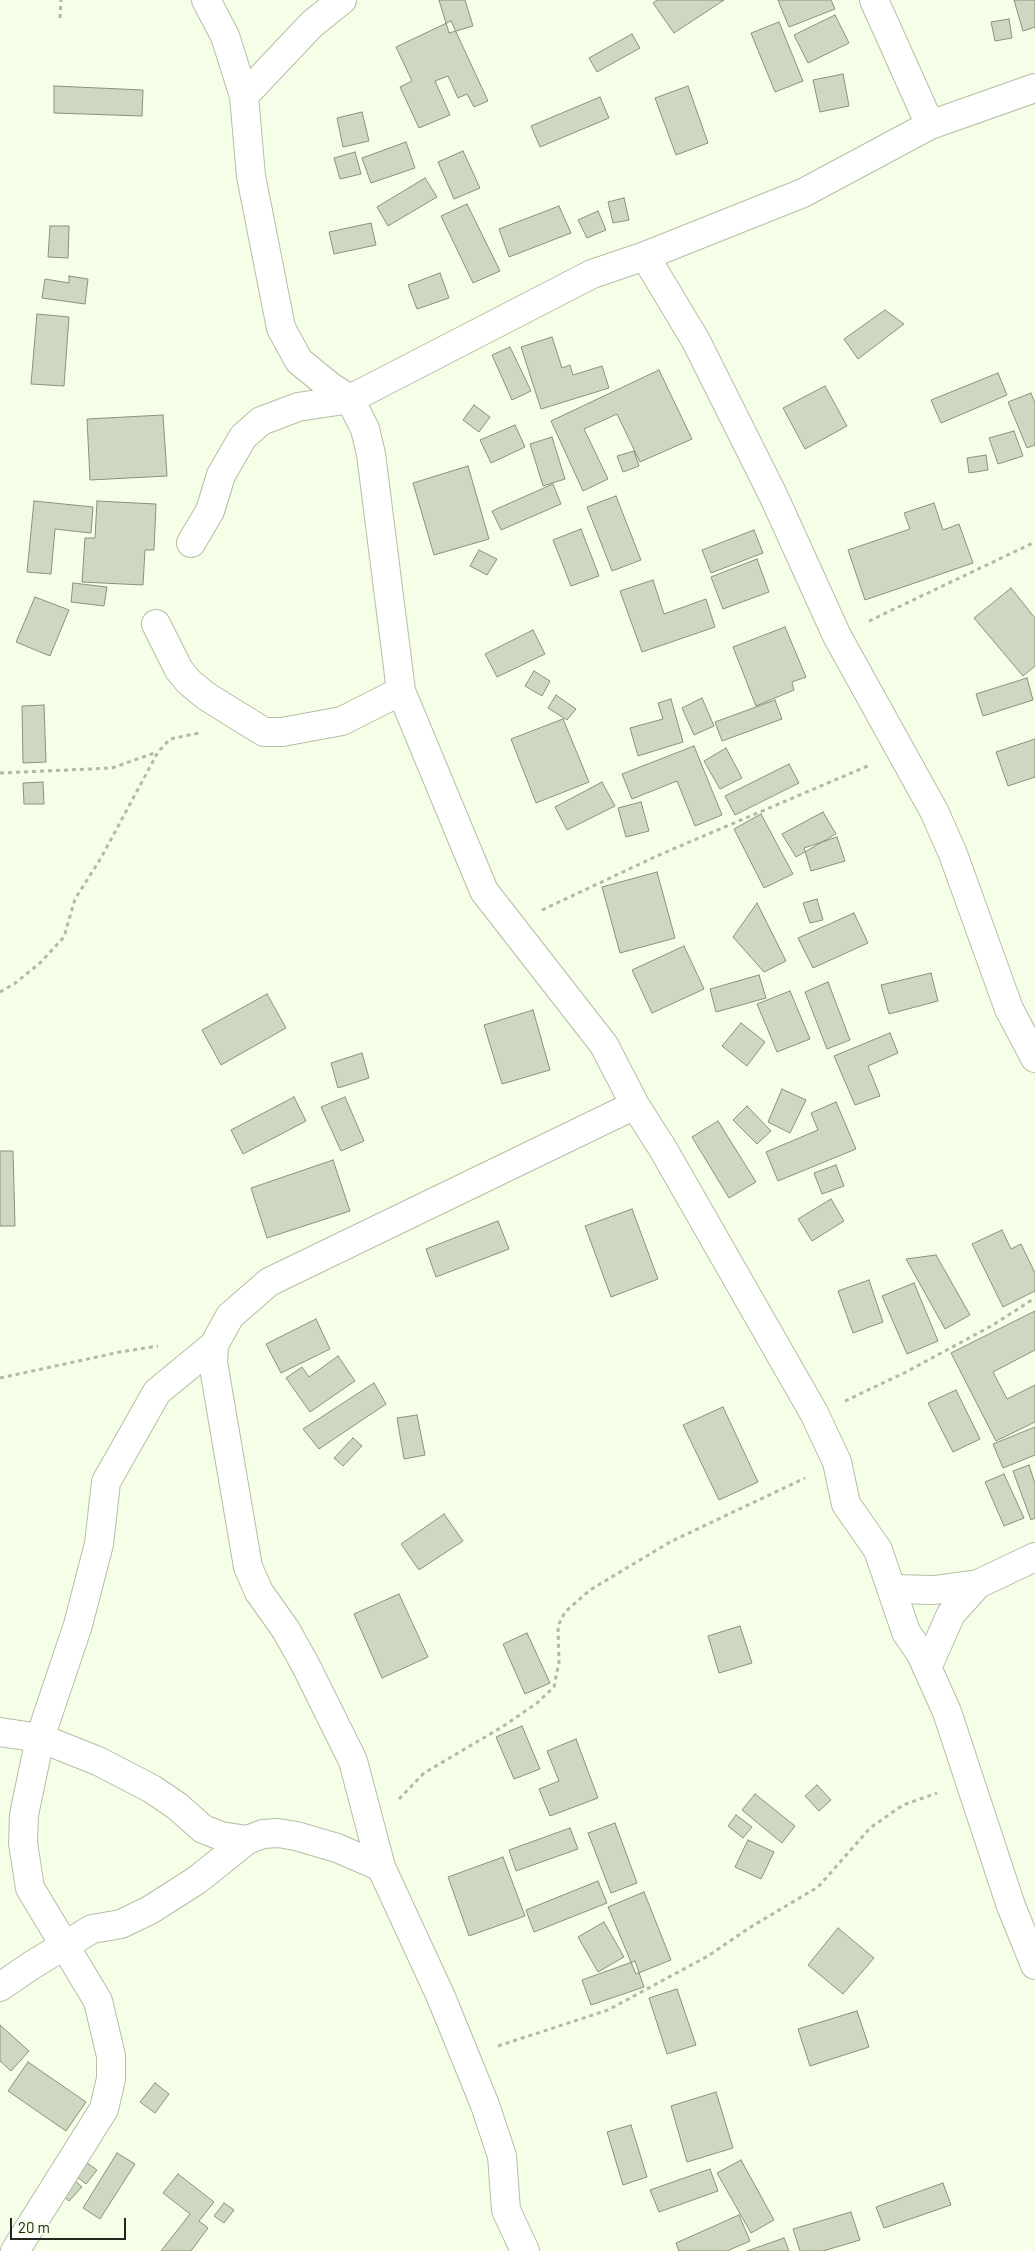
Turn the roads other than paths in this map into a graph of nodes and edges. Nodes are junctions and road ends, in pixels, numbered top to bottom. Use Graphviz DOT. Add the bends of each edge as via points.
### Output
graph roads {
  1 [pos="206,0"];
  2 [pos="342,0"];
  3 [pos="874,0"];
  4 [pos="1035,88"];
  5 [pos="244,96"];
  6 [pos="930,124"];
  7 [pos="645,256"];
  8 [pos="350,400"];
  9 [pos="191,543"];
  10 [pos="156,624"];
  11 [pos="402,691"];
  12 [pos="1035,1058"];
  13 [pos="635,1105"];
  14 [pos="214,1345"];
  15 [pos="1035,1558"];
  16 [pos="978,1584"];
  17 [pos="892,1589"];
  18 [pos="927,1668"];
  19 [pos="0,1732"];
  20 [pos="40,1738"];
  21 [pos="247,1840"];
  22 [pos="381,1867"];
  23 [pos="65,1945"];
  24 [pos="1035,1965"];
  25 [pos="0,1987"];
  26 [pos="15,2251"];
  27 [pos="525,2251"];
  1 -- 5 [label="street" via="225,36"];
  2 -- 5 [label="street" via="312,24"];
  3 -- 6 [label="street"];
  4 -- 6 [label="street"];
  5 -- 8 [label="street" via="251,176 281,328 299,360"];
  6 -- 7 [label="street" via="803,193"];
  7 -- 8 [label="street" via="592,274"];
  7 -- 12 [label="street" via="696,341 774,497 837,636 934,811 1009,1009"];
  8 -- 9 [label="street" via="298,407 261,421 243,437 221,475 210,511"];
  8 -- 11 [label="street" via="365,429 371,454"];
  10 -- 11 [label="street" via="188,682 264,732 282,732 342,721"];
  11 -- 13 [label="street" via="484,891 604,1046"];
  13 -- 14 [label="street" via="270,1282 230,1316"];
  13 -- 17 [label="street" via="814,1413 837,1462 846,1504 878,1550"];
  14 -- 20 [label="street" via="157,1392 106,1482 99,1544 78,1626"];
  14 -- 22 [label="street" via="213,1362 248,1567 259,1592 306,1666 353,1760"];
  15 -- 16 [label="street"];
  16 -- 17 [label="street" via="934,1590"];
  16 -- 18 [label="street" via="951,1614"];
  17 -- 18 [label="street" via="906,1632 922,1654"];
  18 -- 24 [label="street" via="947,1712 1011,1906"];
  19 -- 20 [label="street"];
  20 -- 21 [label="street" via="98,1761 152,1789 203,1829"];
  20 -- 23 [label="street" via="24,1815 23,1843 30,1888"];
  21 -- 22 [label="street" via="278,1833 337,1848"];
  21 -- 23 [label="street" via="197,1880 138,1917 92,1929"];
  22 -- 27 [label="street" via="466,2057 502,2156 506,2210"];
  23 -- 25 [label="street"];
  23 -- 26 [label="street" via="98,2001 111,2056 111,2079 104,2109"];
}
